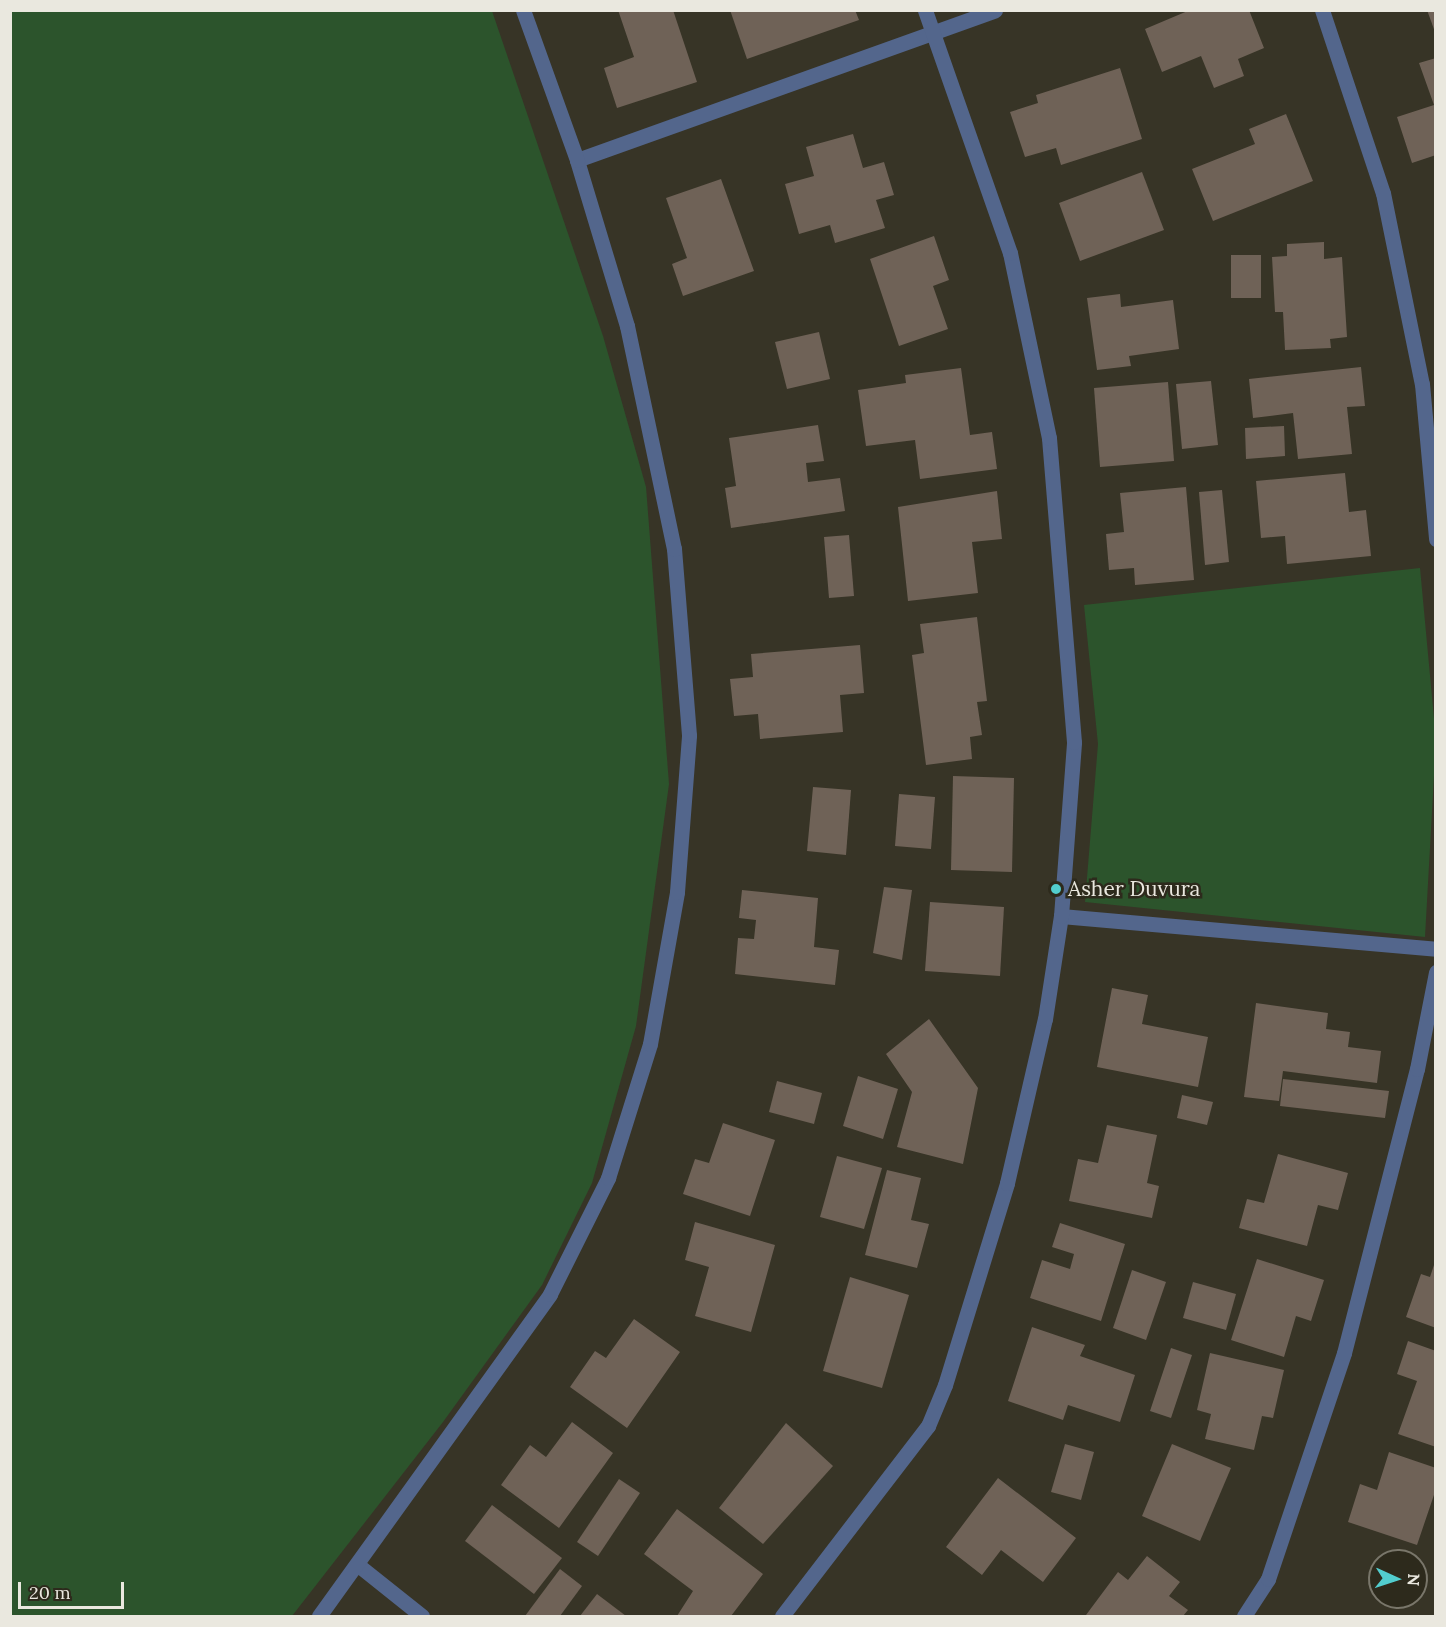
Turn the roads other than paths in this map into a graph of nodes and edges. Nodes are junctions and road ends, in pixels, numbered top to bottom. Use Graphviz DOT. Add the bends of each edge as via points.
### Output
graph roads {
  1 [pos="523,10"];
  2 [pos="925,10"];
  3 [pos="995,10"];
  4 [pos="1322,10"];
  5 [pos="933,33"];
  6 [pos="577,160"];
  7 [pos="1436,539"];
  8 [pos="1061,916"];
  9 [pos="1436,949"];
  10 [pos="1436,972"];
  11 [pos="358,1565"];
  12 [pos="319,1617"];
  13 [pos="422,1617"];
  14 [pos="782,1617"];
  15 [pos="1244,1617"];
  1 -- 6 [label="street"];
  2 -- 5 [label="street"];
  3 -- 5 [label="street"];
  4 -- 7 [label="street" via="1383,193 1422,384"];
  5 -- 6 [label="street"];
  5 -- 8 [label="street" via="1010,253 1049,438 1074,742"];
  6 -- 11 [label="street" via="627,326 675,549 689,735 677,892 650,1044 608,1178 550,1294"];
  8 -- 9 [label="street"];
  8 -- 14 [label="street" via="1045,1019 1007,1183 945,1385 928,1426"];
  10 -- 15 [label="street" via="1417,1069 1344,1353 1268,1579"];
  11 -- 12 [label="street"];
  11 -- 13 [label="street"];
}
